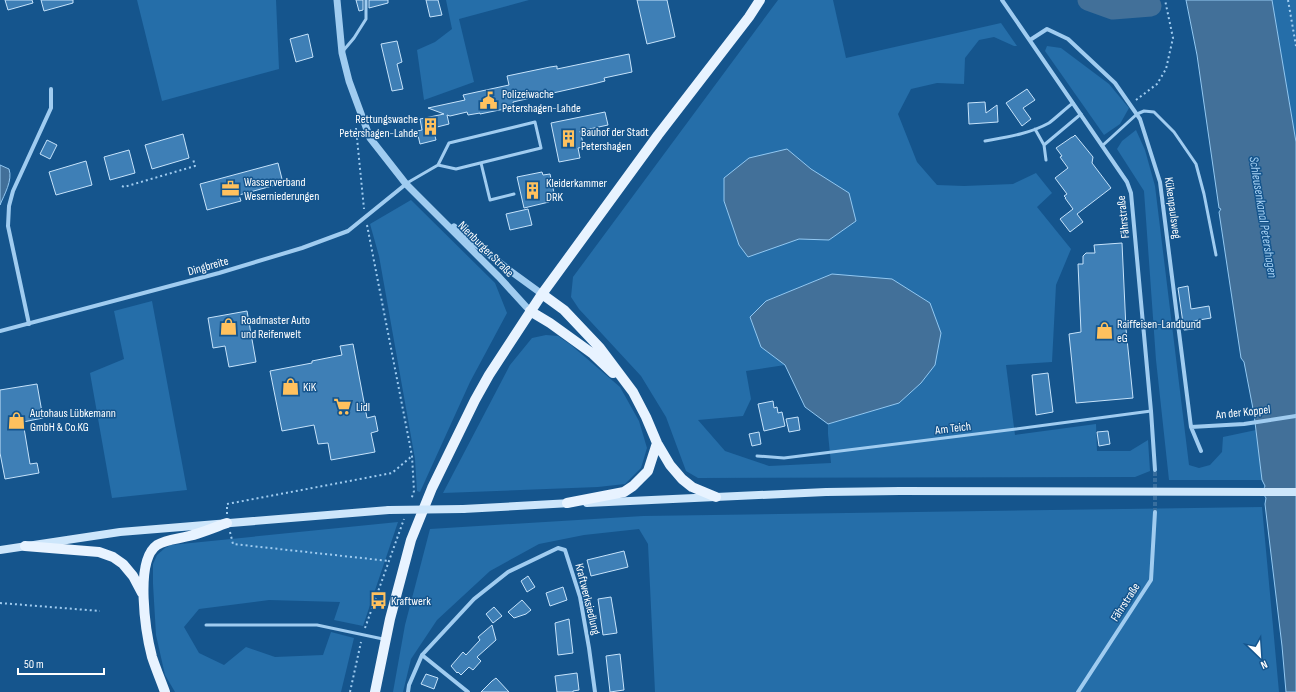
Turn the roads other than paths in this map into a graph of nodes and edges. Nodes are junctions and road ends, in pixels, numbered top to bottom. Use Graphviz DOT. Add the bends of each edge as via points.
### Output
graph roads {
  1 [pos="337,0"];
  2 [pos="366,0"];
  3 [pos="760,0"];
  4 [pos="1002,0"];
  5 [pos="1030,40"];
  6 [pos="342,53"];
  7 [pos="51,89"];
  8 [pos="1073,103"];
  9 [pos="1081,114"];
  10 [pos="1137,114"];
  11 [pos="1035,129"];
  12 [pos="985,141"];
  13 [pos="1044,145"];
  14 [pos="1102,146"];
  15 [pos="1046,160"];
  16 [pos="481,163"];
  17 [pos="438,165"];
  18 [pos="406,184"];
  19 [pos="514,194"];
  20 [pos="424,204"];
  21 [pos="1216,255"];
  22 [pos="542,294"];
  23 [pos="530,311"];
  24 [pos="29,324"];
  25 [pos="0,332"];
  26 [pos="633,392"];
  27 [pos="1151,411"];
  28 [pos="1296,416"];
  29 [pos="1191,427"];
  30 [pos="657,443"];
  31 [pos="1201,451"];
  32 [pos="757,456"];
  33 [pos="1155,470"];
  34 [pos="1296,492"];
  35 [pos="716,497"];
  36 [pos="567,504"];
  37 [pos="1154,512"];
  38 [pos="227,523"];
  39 [pos="25,546"];
  40 [pos="0,550"];
  41 [pos="142,593"];
  42 [pos="206,625"];
  43 [pos="386,640"];
  44 [pos="422,655"];
  45 [pos="165,692"];
  46 [pos="375,692"];
  47 [pos="408,692"];
  48 [pos="468,692"];
  49 [pos="595,692"];
  50 [pos="1078,692"];
  1 -- 6 [label="street, Nienburger Straße"];
  2 -- 6 [label="lane" via="366,19"];
  3 -- 22 [label="main road"];
  4 -- 5 [label="street, Fährstraße"];
  5 -- 8 [label="street, Fährstraße"];
  5 -- 10 [label="street, Kükenpaulsweg" via="1047,29 1068,39 1115,83"];
  6 -- 18 [label="street, Nienburger Straße" via="349,81 370,138"];
  7 -- 24 [label="street" via="50,108 13,191 9,206 8,226"];
  8 -- 9 [label="street, Fährstraße"];
  8 -- 11 [label="lane" via="1049,122"];
  9 -- 13 [label="lane"];
  9 -- 14 [label="street, Fährstraße"];
  10 -- 14 [label="lane"];
  10 -- 21 [label="lane" via="1144,111 1154,112 1174,132 1196,164"];
  10 -- 29 [label="street, Kükenpaulsweg" via="1160,182"];
  11 -- 12 [label="lane"];
  11 -- 13 [label="lane"];
  13 -- 15 [label="lane"];
  14 -- 27 [label="street, Fährstraße" via="1127,182 1131,193"];
  16 -- 17 [label="lane" via="456,169"];
  16 -- 17 [label="lane" via="541,148 534,122 449,143"];
  16 -- 19 [label="lane" via="490,200"];
  17 -- 18 [label="lane"];
  18 -- 20 [label="street, Nienburger Straße"];
  18 -- 24 [label="street, Dingbreite" via="348,231 219,274"];
  20 -- 22 [label="street, Nienburger Straße"];
  20 -- 23 [label="street, Nienburger Straße"];
  22 -- 23 [label="main road"];
  22 -- 26 [label="main road" via="564,310 600,348"];
  23 -- 26 [label="main road" via="593,354"];
  23 -- 43 [label="main road" via="475,400 432,488 411,540"];
  24 -- 25 [label="street, Dingbreite"];
  26 -- 30 [label="main road"];
  27 -- 32 [label="lane, Am Teich" via="784,458"];
  27 -- 33 [label="street, Fährstraße"];
  28 -- 29 [label="street, An der Koppel" via="1244,424"];
  29 -- 31 [label="street, Kükenpaulsweg"];
  30 -- 35 [label="main road" via="682,479 692,488"];
  30 -- 36 [label="main road" via="648,471 633,486 624,492"];
  34 -- 35 [label="main road" via="900,491"];
  35 -- 36 [label="main road"];
  36 -- 38 [label="main road, bridge" via="389,510"];
  37 -- 50 [label="street, Fährstraße" via="1150,580"];
  38 -- 39 [label="main road" via="120,532"];
  38 -- 41 [label="main road" via="190,536 166,540 156,546 149,554"];
  39 -- 40 [label="main road"];
  39 -- 41 [label="main road" via="99,552 112,557 133,576"];
  41 -- 45 [label="main road" via="152,657"];
  42 -- 43 [label="lane" via="317,625"];
  43 -- 46 [label="main road"];
  44 -- 47 [label="street, Kraftwerksiedlung"];
  44 -- 48 [label="street"];
  44 -- 49 [label="street, Kraftwerksiedlung" via="474,599 508,572 558,548 565,550 580,597"];
}
